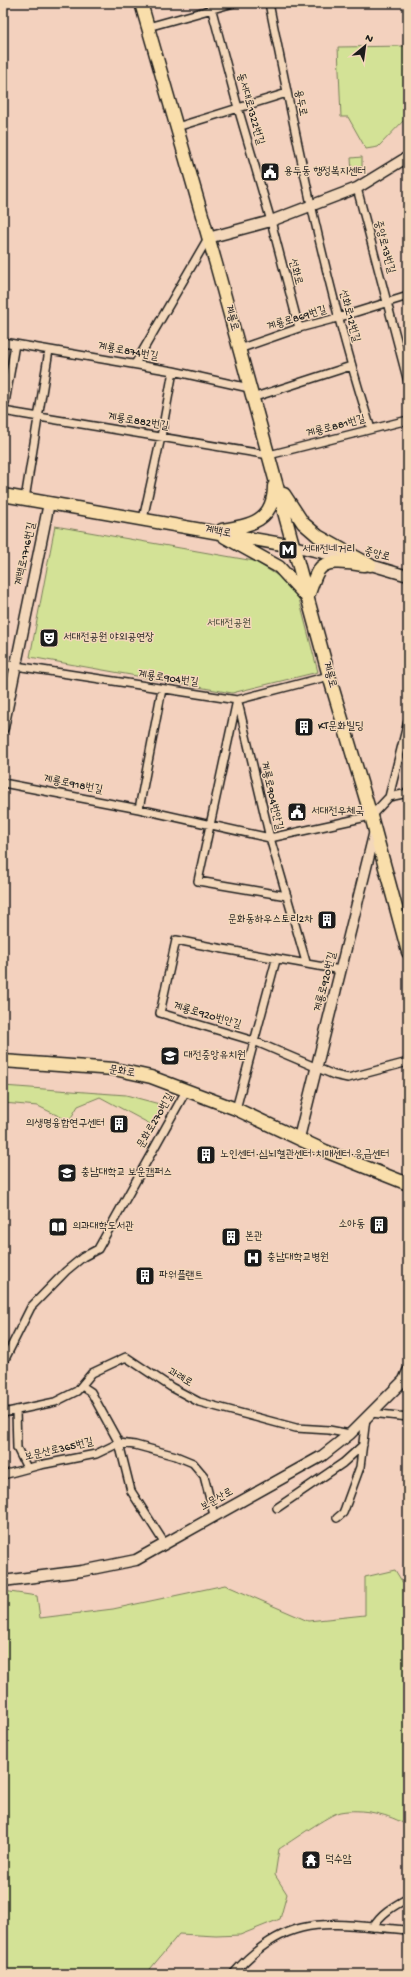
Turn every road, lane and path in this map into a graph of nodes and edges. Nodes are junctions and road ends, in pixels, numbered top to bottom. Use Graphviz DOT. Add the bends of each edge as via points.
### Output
graph roads {
  1 [pos="141,3"];
  2 [pos="234,3"];
  3 [pos="269,3"];
  4 [pos="211,6"];
  5 [pos="148,27"];
  6 [pos="287,93"];
  7 [pos="238,108"];
  8 [pos="177,127"];
  9 [pos="407,159"];
  10 [pos="357,188"];
  11 [pos="310,206"];
  12 [pos="271,221"];
  13 [pos="208,238"];
  14 [pos="408,296"];
  15 [pos="387,302"];
  16 [pos="337,318"];
  17 [pos="298,328"];
  18 [pos="3,342"];
  19 [pos="15,344"];
  20 [pos="239,349"];
  21 [pos="49,350"];
  22 [pos="135,364"];
  23 [pos="351,366"];
  24 [pos="172,371"];
  25 [pos="408,382"];
  26 [pos="251,393"];
  27 [pos="3,412"];
  28 [pos="37,416"];
  29 [pos="408,420"];
  30 [pos="371,429"];
  31 [pos="161,437"];
  32 [pos="269,455"];
  33 [pos="274,475"];
  34 [pos="3,495"];
  35 [pos="25,499"];
  36 [pos="49,503"];
  37 [pos="143,519"];
  38 [pos="214,531"];
  39 [pos="293,546"];
  40 [pos="370,565"];
  41 [pos="408,576"];
  42 [pos="308,598"];
  43 [pos="3,664"];
  44 [pos="16,666"];
  45 [pos="329,676"];
  46 [pos="162,690"];
  47 [pos="238,700"];
  48 [pos="408,721"];
  49 [pos="3,728"];
  50 [pos="3,783"];
  51 [pos="408,793"];
  52 [pos="389,797"];
  53 [pos="139,809"];
  54 [pos="371,816"];
  55 [pos="209,826"];
  56 [pos="376,831"];
  57 [pos="270,838"];
  58 [pos="287,896"];
  59 [pos="406,932"];
  60 [pos="408,952"];
  61 [pos="276,960"];
  62 [pos="306,962"];
  63 [pos="341,970"];
  64 [pos="254,1041"];
  65 [pos="3,1061"];
  66 [pos="408,1062"];
  67 [pos="317,1067"];
  68 [pos="187,1089"];
  69 [pos="236,1109"];
  70 [pos="299,1138"];
  71 [pos="408,1184"];
  72 [pos="3,1363"];
  73 [pos="408,1371"];
  74 [pos="82,1386"];
  75 [pos="16,1410"];
  76 [pos="3,1413"];
  77 [pos="369,1415"];
  78 [pos="408,1417"];
  79 [pos="350,1434"];
  80 [pos="119,1443"];
  81 [pos="363,1445"];
  82 [pos="27,1468"];
  83 [pos="3,1475"];
  84 [pos="277,1508"];
  85 [pos="214,1515"];
  86 [pos="337,1518"];
  87 [pos="165,1544"];
  88 [pos="3,1581"];
  89 [pos="408,1898"];
  90 [pos="373,1927"];
  91 [pos="408,1930"];
  92 [pos="233,1974"];
  1 -- 5 [label="main road, 계룡로"];
  2 -- 4 [label="street"];
  3 -- 6 [label="street, 용두로"];
  4 -- 5 [label="street"];
  4 -- 7 [label="street, 동서대로1322번길"];
  5 -- 8 [label="main road, 계룡로"];
  6 -- 7 [label="street"];
  6 -- 11 [label="street, 용두로"];
  7 -- 8 [label="street"];
  7 -- 12 [label="street, 동서대로1322번길"];
  8 -- 13 [label="main road, 계룡로"];
  9 -- 10 [label="main road"];
  10 -- 11 [label="main road"];
  10 -- 15 [label="street, 중앙로13번길"];
  11 -- 12 [label="main road"];
  11 -- 16 [label="street, 선화로12번길"];
  12 -- 13 [label="main road"];
  12 -- 17 [label="street, 선화로"];
  13 -- 20 [label="main road, 계룡로"];
  13 -- 22 [label="street"];
  14 -- 15 [label="street, 계룡로869번길"];
  15 -- 16 [label="street, 계룡로869번길"];
  15 -- 25 [label="street, 중앙로13번길"];
  16 -- 17 [label="street, 계룡로869번길"];
  16 -- 23 [label="street, 선화로12번길"];
  17 -- 20 [label="street, 계룡로869번길"];
  18 -- 19 [label="street, 계룡로874번길"];
  19 -- 21 [label="street, 계룡로874번길"];
  19 -- 27 [label="street"];
  20 -- 26 [label="main road, 계룡로"];
  21 -- 22 [label="street, 계룡로874번길"];
  21 -- 28 [label="street"];
  22 -- 24 [label="street, 계룡로874번길"];
  23 -- 26 [label="street"];
  23 -- 30 [label="street, 선화로12번길"];
  24 -- 26 [label="street, 계룡로874번길"];
  24 -- 31 [label="street"];
  26 -- 32 [label="main road, 계룡로"];
  27 -- 28 [label="street, 계룡로882번길"];
  28 -- 31 [label="street, 계룡로882번길"];
  28 -- 35 [label="street"];
  29 -- 30 [label="street, 계룡로881번길"];
  30 -- 32 [label="street, 계룡로881번길"];
  31 -- 32 [label="street, 계룡로882번길"];
  31 -- 37 [label="street"];
  32 -- 33 [label="main road, 계룡로"];
  33 -- 38 [label="main road" via="273,499 270,508 260,520 240,527"];
  33 -- 39 [label="main road, 계룡로"];
  33 -- 40 [label="main road" via="302,523 318,536"];
  34 -- 35 [label="main road, 계백로"];
  35 -- 36 [label="main road, 계백로"];
  36 -- 37 [label="main road, 계백로"];
  36 -- 44 [label="main road, 계백로1716번길"];
  37 -- 38 [label="main road, 계백로"];
  38 -- 39 [label="main road, 계백로"];
  38 -- 42 [label="main road" via="279,567"];
  39 -- 40 [label="main road, 중앙로"];
  39 -- 42 [label="main road, 계룡로"];
  40 -- 41 [label="main road, 중앙로"];
  40 -- 42 [label="main road" via="330,563 322,566"];
  42 -- 45 [label="main road, 계룡로"];
  43 -- 44 [label="street, 계룡로904번길"];
  44 -- 46 [label="street, 계룡로904번길"];
  44 -- 49 [label="main road, 계백로1716번길"];
  45 -- 47 [label="street, 계룡로904번길"];
  45 -- 54 [label="main road, 계룡로"];
  46 -- 47 [label="street, 계룡로904번길"];
  46 -- 53 [label="street"];
  47 -- 55 [label="street"];
  47 -- 57 [label="street, 계룡로904번안길"];
  48 -- 52 [label="street"];
  50 -- 53 [label="street, 계룡로918번길"];
  51 -- 52 [label="street"];
  52 -- 54 [label="street"];
  53 -- 55 [label="street, 계룡로918번길"];
  54 -- 56 [label="main road, 계룡로"];
  54 -- 57 [label="street, 계룡로918번길"];
  55 -- 57 [label="street, 계룡로918번길"];
  55 -- 58 [label="street" via="198,881"];
  56 -- 59 [label="main road, 계룡로"];
  56 -- 63 [label="main road, 계룡로920번길"];
  57 -- 58 [label="street, 계룡로904번안길"];
  58 -- 62 [label="street, 계룡로904번안길"];
  59 -- 60 [label="main road, 계룡로"];
  61 -- 62 [label="street, 계룡로920번안길"];
  61 -- 64 [label="street"];
  61 -- 64 [label="street, 계룡로920번안길" via="176,940 160,1013"];
  62 -- 63 [label="street, 계룡로920번안길"];
  63 -- 67 [label="main road, 계룡로920번길"];
  64 -- 67 [label="street, 계룡로920번안길"];
  64 -- 69 [label="street"];
  65 -- 68 [label="main road, 문화로" via="114,1069 151,1077"];
  66 -- 67 [label="street, 계룡로920번안길" via="348,1078"];
  67 -- 70 [label="main road, 계룡로920번길"];
  68 -- 69 [label="main road, 문화로"];
  68 -- 72 [label="street, 문화로270번길" via="98,1249 66,1271 31,1308"];
  69 -- 70 [label="main road, 문화로"];
  70 -- 71 [label="main road, 문화로"];
  73 -- 77 [label="main road, 보문산로" via="404,1380"];
  74 -- 75 [label="street, 과례로" via="55,1402"];
  74 -- 79 [label="street, 과례로" via="92,1373 126,1357 199,1402 296,1428"];
  74 -- 80 [label="street" via="91,1392"];
  75 -- 76 [label="street, 과례로"];
  75 -- 82 [label="street" via="17,1448"];
  77 -- 78 [label="street"];
  77 -- 79 [label="main road, 보문산로"];
  77 -- 81 [label="street"];
  79 -- 85 [label="main road, 보문산로" via="322,1456"];
  80 -- 82 [label="street, 보문산로365번길" via="96,1454"];
  80 -- 85 [label="street" via="176,1456 193,1464 204,1476"];
  80 -- 87 [label="street" via="131,1491"];
  81 -- 84 [label="street" via="343,1463"];
  81 -- 86 [label="street" via="360,1467 346,1508"];
  82 -- 83 [label="street, 보문산로365번길"];
  85 -- 87 [label="main road, 보문산로"];
  87 -- 88 [label="main road, 보문산로" via="136,1560 82,1571"];
  89 -- 90 [label="street" via="386,1911"];
  90 -- 91 [label="street"];
  90 -- 92 [label="street" via="337,1923 318,1924 282,1934 261,1946"];
}
